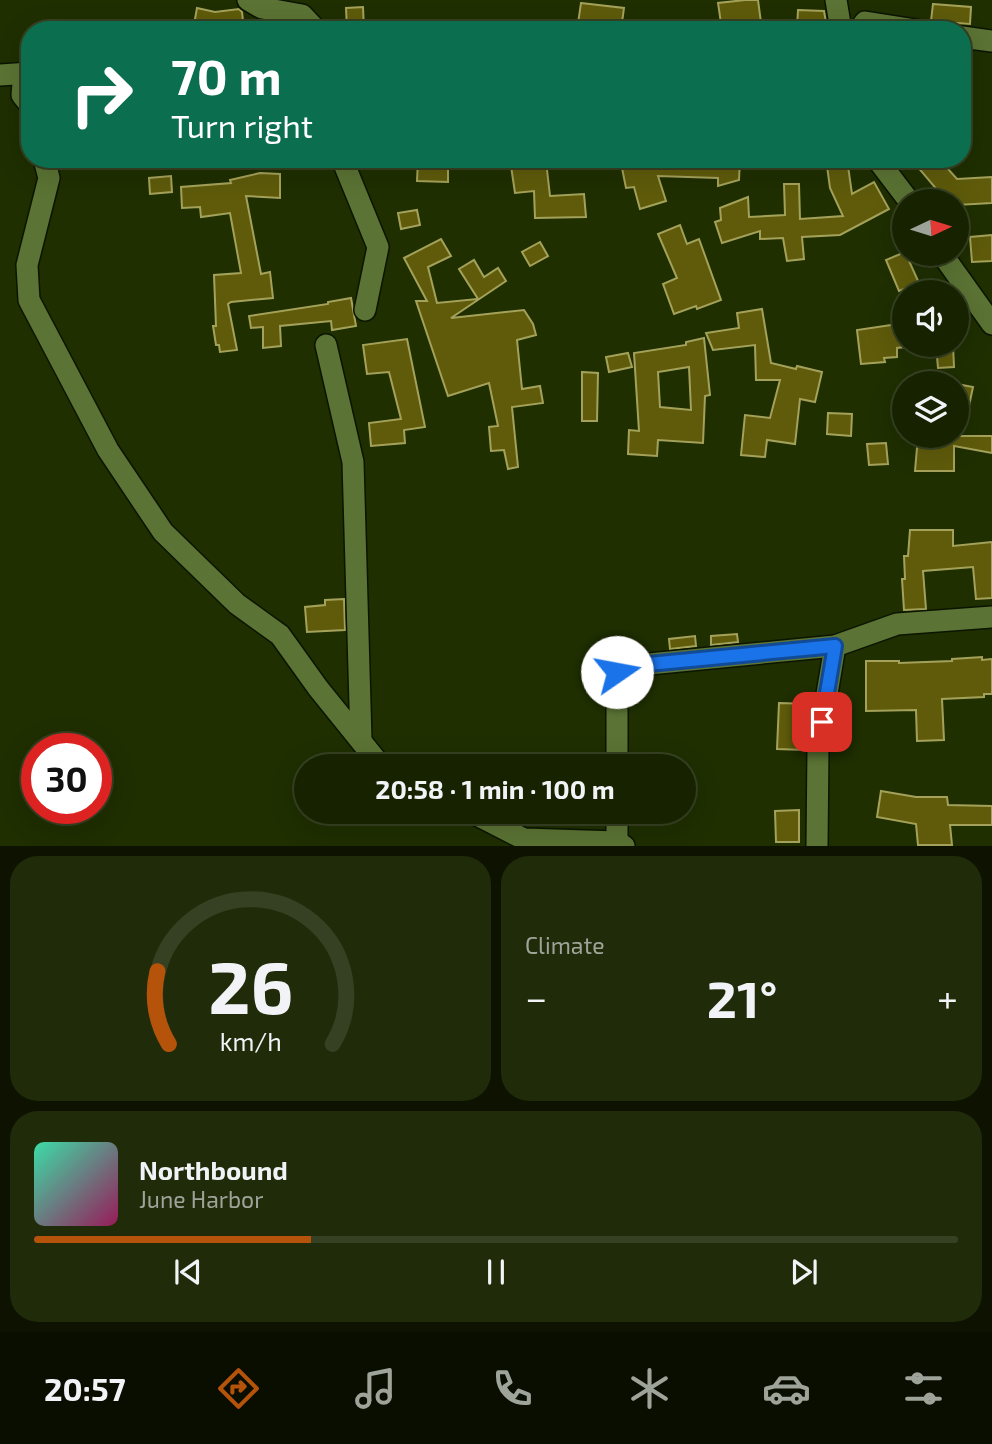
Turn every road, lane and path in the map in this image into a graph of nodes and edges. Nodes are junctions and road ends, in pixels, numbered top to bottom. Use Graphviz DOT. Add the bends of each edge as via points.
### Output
graph roads {
  1 [pos="248,0"];
  2 [pos="836,0"];
  3 [pos="307,21"];
  4 [pos="840,21"];
  5 [pos="971,38"];
  6 [pos="992,41"];
  7 [pos="21,73"];
  8 [pos="0,75"];
  9 [pos="46,168"];
  10 [pos="346,168"];
  11 [pos="884,168"];
  12 [pos="900,189"];
  13 [pos="951,266"];
  14 [pos="365,310"];
  15 [pos="992,324"];
  16 [pos="326,345"];
  17 [pos="992,617"];
  18 [pos="835,646"];
  19 [pos="361,739"];
  20 [pos="372,754"];
  21 [pos="617,754"];
  22 [pos="495,824"];
  23 [pos="618,824"];
  24 [pos="620,844"];
  25 [pos="817,845"];
  1 -- 3 [label="street"];
  2 -- 4 [label="street"];
  5 -- 6 [label="street"];
  7 -- 8 [label="street"];
  9 -- 19 [label="street" via="49,178 27,265 29,300 108,450 163,532 237,604 281,635"];
  10 -- 14 [label="street" via="378,247"];
  11 -- 12 [label="street"];
  13 -- 15 [label="street"];
  16 -- 19 [label="street" via="353,463"];
  17 -- 18 [label="street" via="897,624"];
  18 -- 21 [label="street" via="649,664 617,672"];
  18 -- 25 [label="street" via="818,748"];
  19 -- 20 [label="street"];
  22 -- 24 [label="street" via="524,839"];
  23 -- 24 [label="street"];
}
